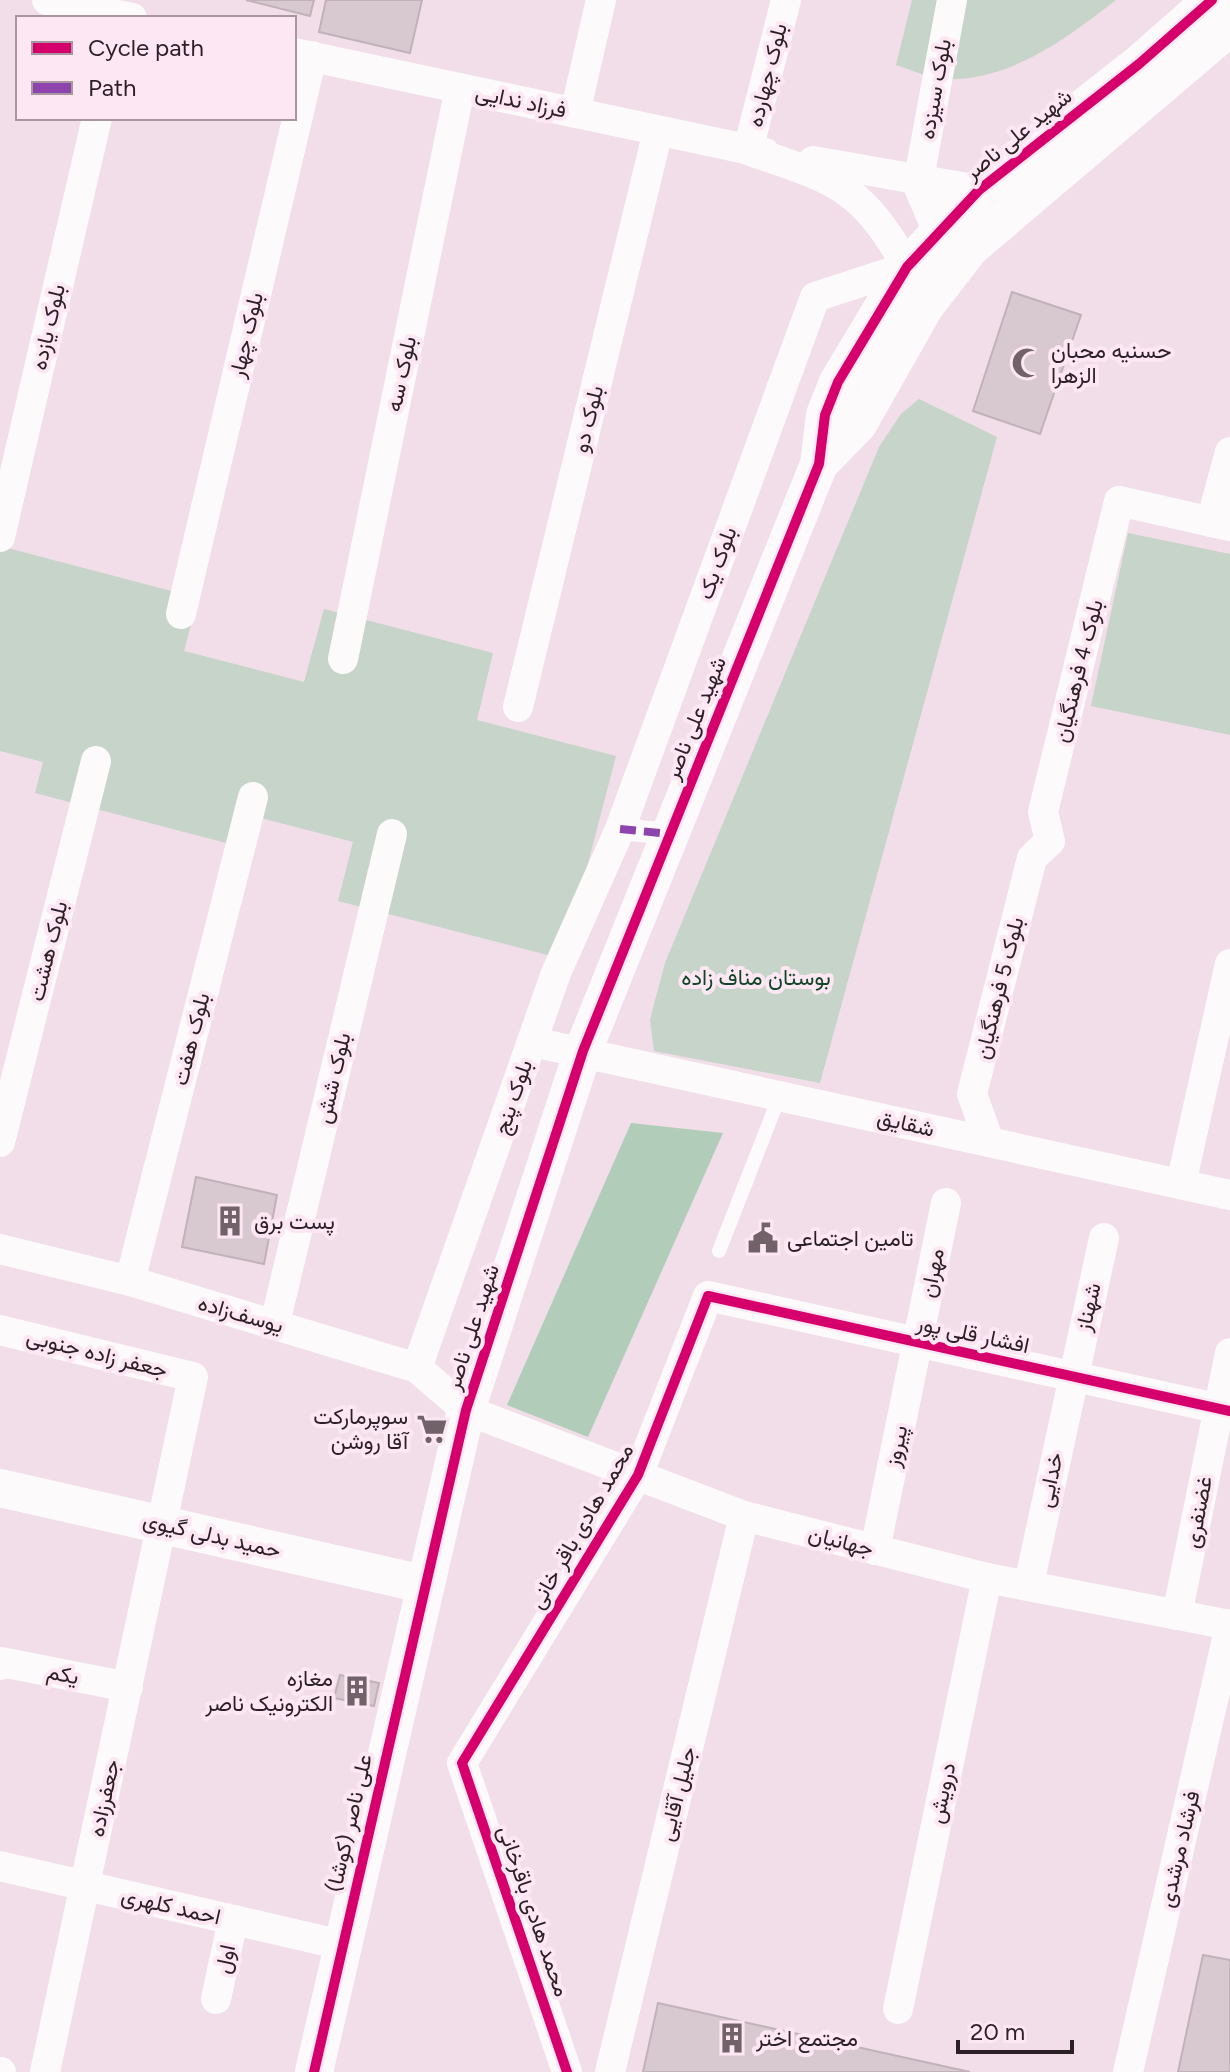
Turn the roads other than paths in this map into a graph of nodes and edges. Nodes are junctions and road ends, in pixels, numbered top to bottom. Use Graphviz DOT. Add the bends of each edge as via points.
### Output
graph roads {
  1 [pos="47,0"];
  2 [pos="601,0"];
  3 [pos="786,0"];
  4 [pos="952,0"];
  5 [pos="1212,0"];
  6 [pos="119,16"];
  7 [pos="1230,18"];
  8 [pos="303,54"];
  9 [pos="296,86"];
  10 [pos="460,88"];
  11 [pos="575,113"];
  12 [pos="97,120"];
  13 [pos="289,120"];
  14 [pos="658,131"];
  15 [pos="748,150"];
  16 [pos="919,178"];
  17 [pos="979,190"];
  18 [pos="955,239"];
  19 [pos="907,267"];
  20 [pos="1230,452"];
  21 [pos="819,464"];
  22 [pos="1220,524"];
  23 [pos="0,537"];
  24 [pos="181,614"];
  25 [pos="343,659"];
  26 [pos="518,707"];
  27 [pos="96,761"];
  28 [pos="253,797"];
  29 [pos="620,829"];
  30 [pos="392,834"];
  31 [pos="670,834"];
  32 [pos="1050,841"];
  33 [pos="1230,964"];
  34 [pos="533,1042"];
  35 [pos="583,1051"];
  36 [pos="780,1095"];
  37 [pos="989,1141"];
  38 [pos="0,1142"];
  39 [pos="1181,1184"];
  40 [pos="1230,1195"];
  41 [pos="946,1203"];
  42 [pos="1104,1238"];
  43 [pos="0,1249"];
  44 [pos="719,1251"];
  45 [pos="130,1281"];
  46 [pos="708,1296"];
  47 [pos="275,1323"];
  48 [pos="0,1330"];
  49 [pos="918,1343"];
  50 [pos="1230,1353"];
  51 [pos="417,1368"];
  52 [pos="1072,1376"];
  53 [pos="193,1377"];
  54 [pos="466,1410"];
  55 [pos="1224,1410"];
  56 [pos="638,1475"];
  57 [pos="0,1488"];
  58 [pos="744,1516"];
  59 [pos="163,1524"];
  60 [pos="875,1550"];
  61 [pos="987,1578"];
  62 [pos="423,1584"];
  63 [pos="1029,1584"];
  64 [pos="1177,1615"];
  65 [pos="1230,1625"];
  66 [pos="0,1665"];
  67 [pos="128,1687"];
  68 [pos="462,1763"];
  69 [pos="0,1866"];
  70 [pos="85,1886"];
  71 [pos="233,1920"];
  72 [pos="342,1945"];
  73 [pos="216,1999"];
  74 [pos="898,2009"];
  75 [pos="45,2072"];
  76 [pos="314,2072"];
  77 [pos="567,2072"];
  78 [pos="610,2072"];
  79 [pos="1128,2072"];
  1 -- 6 [label="street"];
  2 -- 11 [label="street"];
  3 -- 15 [label="street, بلوک چهارده"];
  4 -- 16 [label="street, بلوک سیزده"];
  5 -- 17 [label="street, شهید علی ناصر"];
  7 -- 18 [label="street, شهید علی ناصر" via="1217,38"];
  8 -- 9 [label="street, بلوک چهار"];
  8 -- 10 [label="street, فرزاد ندایی"];
  10 -- 11 [label="street, فرزاد ندایی"];
  10 -- 25 [label="street, بلوک سه"];
  11 -- 14 [label="street, فرزاد ندایی"];
  12 -- 23 [label="street, بلوک یازده"];
  13 -- 24 [label="street, بلوک چهار"];
  14 -- 15 [label="street, فرزاد ندایی"];
  14 -- 26 [label="street, بلوک دو"];
  15 -- 16 [label="street"];
  15 -- 19 [label="street" via="843,186 870,209"];
  16 -- 17 [label="street"];
  16 -- 18 [label="street"];
  17 -- 18 [label="street, شهید علی ناصر"];
  18 -- 19 [label="street, شهید علی ناصر"];
  18 -- 21 [label="street, شهید علی ناصر" via="925,306 858,424"];
  19 -- 21 [label="street, شهید علی ناصر" via="838,382 825,415"];
  19 -- 29 [label="street, بلوک یک" via="815,297"];
  20 -- 22 [label="street"];
  21 -- 31 [label="street, شهید علی ناصر"];
  22 -- 32 [label="street, بلوک 4 فرهنگیان" via="1119,501 1043,812"];
  27 -- 38 [label="street, بلوک هشت"];
  28 -- 45 [label="street, بلوک هفت"];
  29 -- 31 [label="street"];
  29 -- 34 [label="street, بلوک پنج" via="556,973"];
  30 -- 47 [label="street, بلوک شش"];
  31 -- 35 [label="street, شهید علی ناصر"];
  32 -- 37 [label="street, بلوک 5 فرهنگیان" via="1032,858 972,1094"];
  33 -- 39 [label="street"];
  34 -- 35 [label="street, شقایق"];
  34 -- 51 [label="street, بلوک پنج"];
  35 -- 36 [label="street, شقایق"];
  35 -- 54 [label="street, شهید علی ناصر"];
  36 -- 37 [label="street, شقایق"];
  36 -- 44 [label="lane"];
  37 -- 39 [label="street, شقایق"];
  39 -- 40 [label="street, شقایق"];
  41 -- 49 [label="street, مهران"];
  42 -- 52 [label="street, شهناز"];
  43 -- 45 [label="street, یوسف‌زاده"];
  45 -- 47 [label="street, یوسف‌زاده"];
  46 -- 49 [label="street, افشار قلی پور"];
  46 -- 56 [label="street, محمد هادی باقر خانی"];
  47 -- 51 [label="street, یوسف‌زاده"];
  48 -- 53 [label="street, جعفر زاده جنوبی"];
  49 -- 52 [label="street, افشار قلی پور"];
  49 -- 60 [label="street, پیروز"];
  50 -- 55 [label="street, غضنفری"];
  51 -- 54 [label="street, یوسف‌زاده"];
  52 -- 55 [label="street, افشار قلی پور"];
  52 -- 63 [label="street, خدایی"];
  53 -- 59 [label="street, جعفرزاده"];
  54 -- 56 [label="street, جهانیان"];
  54 -- 62 [label="street, شهید علی ناصر"];
  55 -- 64 [label="street, غضنفری"];
  56 -- 58 [label="street, جهانیان"];
  56 -- 68 [label="street, محمد هادی باقر خانی"];
  57 -- 59 [label="street, حمید بدلی گیوی"];
  58 -- 60 [label="street, جهانیان"];
  58 -- 78 [label="street, جلیل آقایی"];
  59 -- 62 [label="street, حمید بدلی گیوی"];
  59 -- 67 [label="street, جعفرزاده"];
  60 -- 61 [label="street, جهانیان"];
  61 -- 63 [label="street, جهانیان"];
  61 -- 74 [label="street, درویش"];
  62 -- 72 [label="street, علی ناصر (کوشا)"];
  63 -- 64 [label="street, جهانیان"];
  64 -- 65 [label="street, جهانیان"];
  65 -- 79 [label="street, فرشاد مرشدی"];
  66 -- 67 [label="street, یکم"];
  67 -- 70 [label="street, جعفرزاده"];
  68 -- 77 [label="street, محمد هادی باقرخانی"];
  69 -- 70 [label="street, احمد کلهری"];
  70 -- 71 [label="street, احمد کلهری"];
  70 -- 75 [label="street, جعفرزاده"];
  71 -- 72 [label="street, احمد کلهری"];
  71 -- 73 [label="street, اول"];
  72 -- 76 [label="street, علی ناصر (کوشا)"];
}
